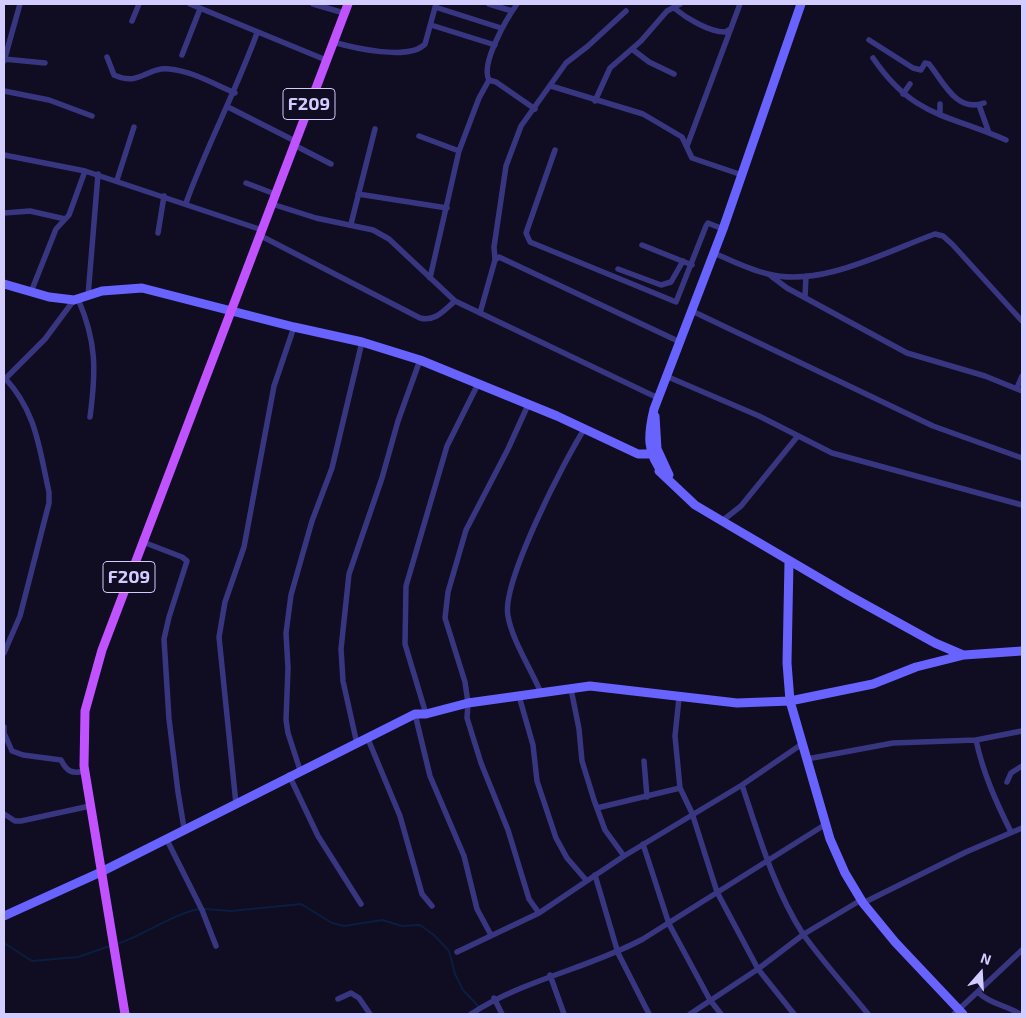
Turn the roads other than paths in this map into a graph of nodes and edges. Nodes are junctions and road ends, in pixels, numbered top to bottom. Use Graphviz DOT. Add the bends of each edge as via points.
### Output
graph roads {
  1 [pos="20,4"];
  2 [pos="139,4"];
  3 [pos="190,4"];
  4 [pos="312,4"];
  5 [pos="348,4"];
  6 [pos="489,4"];
  7 [pos="517,4"];
  8 [pos="740,4"];
  9 [pos="801,4"];
  10 [pos="436,5"];
  11 [pos="677,6"];
  12 [pos="200,9"];
  13 [pos="512,10"];
  14 [pos="626,11"];
  15 [pos="344,13"];
  16 [pos="132,20"];
  17 [pos="431,25"];
  18 [pos="501,28"];
  19 [pos="730,29"];
  20 [pos="257,33"];
  21 [pos="868,40"];
  22 [pos="333,42"];
  23 [pos="495,45"];
  24 [pos="5,48"];
  25 [pos="632,49"];
  26 [pos="182,55"];
  27 [pos="107,57"];
  28 [pos="873,58"];
  29 [pos="4,60"];
  30 [pos="326,60"];
  31 [pos="45,63"];
  32 [pos="674,74"];
  33 [pos="489,80"];
  34 [pos="910,84"];
  35 [pos="551,86"];
  36 [pos="4,91"];
  37 [pos="235,93"];
  38 [pos="903,94"];
  39 [pos="595,101"];
  40 [pos="940,104"];
  41 [pos="228,107"];
  42 [pos="535,109"];
  43 [pos="940,115"];
  44 [pos="92,116"];
  45 [pos="134,127"];
  46 [pos="375,129"];
  47 [pos="989,133"];
  48 [pos="419,136"];
  49 [pos="1006,140"];
  50 [pos="294,143"];
  51 [pos="687,146"];
  52 [pos="555,150"];
  53 [pos="459,151"];
  54 [pos="4,155"];
  55 [pos="331,164"];
  56 [pos="85,171"];
  57 [pos="98,174"];
  58 [pos="742,175"];
  59 [pos="117,180"];
  60 [pos="246,183"];
  61 [pos="275,194"];
  62 [pos="358,194"];
  63 [pos="164,196"];
  64 [pos="186,203"];
  65 [pos="272,204"];
  66 [pos="447,208"];
  67 [pos="4,213"];
  68 [pos="65,219"];
  69 [pos="351,224"];
  70 [pos="723,229"];
  71 [pos="158,233"];
  72 [pos="262,233"];
  73 [pos="642,245"];
  74 [pos="714,253"];
  75 [pos="495,260"];
  76 [pos="683,261"];
  77 [pos="692,264"];
  78 [pos="618,269"];
  79 [pos="769,274"];
  80 [pos="806,276"];
  81 [pos="430,278"];
  82 [pos="4,284"];
  83 [pos="31,292"];
  84 [pos="88,296"];
  85 [pos="805,297"];
  86 [pos="76,300"];
  87 [pos="455,301"];
  88 [pos="692,311"];
  89 [pos="230,312"];
  90 [pos="480,313"];
  91 [pos="1022,321"];
  92 [pos="294,327"];
  93 [pos="362,342"];
  94 [pos="680,342"];
  95 [pos="420,360"];
  96 [pos="666,376"];
  97 [pos="1022,376"];
  98 [pos="4,379"];
  99 [pos="478,384"];
  100 [pos="1019,389"];
  101 [pos="658,398"];
  102 [pos="528,405"];
  103 [pos="654,409"];
  104 [pos="90,417"];
  105 [pos="585,428"];
  106 [pos="649,429"];
  107 [pos="798,437"];
  108 [pos="636,451"];
  109 [pos="654,452"];
  110 [pos="1022,458"];
  111 [pos="664,474"];
  112 [pos="673,482"];
  113 [pos="1022,505"];
  114 [pos="722,521"];
  115 [pos="143,542"];
  116 [pos="789,561"];
  117 [pos="935,643"];
  118 [pos="1022,651"];
  119 [pos="4,653"];
  120 [pos="964,655"];
  121 [pos="934,662"];
  122 [pos="571,689"];
  123 [pos="541,692"];
  124 [pos="519,696"];
  125 [pos="679,698"];
  126 [pos="790,701"];
  127 [pos="468,703"];
  128 [pos="415,714"];
  129 [pos="426,714"];
  130 [pos="4,727"];
  131 [pos="1022,731"];
  132 [pos="368,739"];
  133 [pos="976,740"];
  134 [pos="357,744"];
  135 [pos="802,744"];
  136 [pos="806,759"];
  137 [pos="644,761"];
  138 [pos="1022,766"];
  139 [pos="300,770"];
  140 [pos="85,772"];
  141 [pos="289,776"];
  142 [pos="1007,782"];
  143 [pos="742,785"];
  144 [pos="680,788"];
  145 [pos="647,797"];
  146 [pos="236,804"];
  147 [pos="90,806"];
  148 [pos="597,808"];
  149 [pos="692,813"];
  150 [pos="4,814"];
  151 [pos="826,824"];
  152 [pos="184,828"];
  153 [pos="1022,828"];
  154 [pos="1012,832"];
  155 [pos="166,838"];
  156 [pos="643,844"];
  157 [pos="624,856"];
  158 [pos="768,862"];
  159 [pos="101,872"];
  160 [pos="595,875"];
  161 [pos="586,880"];
  162 [pos="717,892"];
  163 [pos="862,901"];
  164 [pos="361,904"];
  165 [pos="432,906"];
  166 [pos="539,913"];
  167 [pos="4,916"];
  168 [pos="669,924"];
  169 [pos="804,934"];
  170 [pos="491,935"];
  171 [pos="216,946"];
  172 [pos="1022,950"];
  173 [pos="457,952"];
  174 [pos="618,952"];
  175 [pos="758,969"];
  176 [pos="550,976"];
  177 [pos="979,993"];
  178 [pos="494,998"];
  179 [pos="338,999"];
  180 [pos="710,1000"];
  181 [pos="1002,1005"];
  182 [pos="959,1013"];
  183 [pos="125,1014"];
  184 [pos="370,1014"];
  185 [pos="470,1014"];
  186 [pos="502,1014"];
  187 [pos="564,1014"];
  188 [pos="650,1014"];
  189 [pos="690,1014"];
  190 [pos="721,1014"];
  191 [pos="794,1014"];
  192 [pos="868,1014"];
  193 [pos="1006,1014"];
  194 [pos="1020,1014"];
  1 -- 24 [label="street"];
  2 -- 16 [label="street"];
  3 -- 12 [label="street"];
  4 -- 15 [label="street"];
  5 -- 15 [label="main road, F209"];
  6 -- 13 [label="street"];
  7 -- 13 [label="street"];
  8 -- 19 [label="street"];
  9 -- 58 [label="street"];
  10 -- 17 [label="street"];
  10 -- 18 [label="street"];
  11 -- 19 [label="street" via="688,18 715,30 725,32"];
  11 -- 25 [label="street" via="666,11"];
  12 -- 20 [label="street"];
  12 -- 26 [label="street"];
  13 -- 18 [label="street"];
  14 -- 35 [label="street" via="566,63"];
  15 -- 22 [label="main road, F209"];
  17 -- 22 [label="street" via="426,44 416,50 360,50"];
  17 -- 23 [label="street"];
  18 -- 23 [label="street"];
  19 -- 51 [label="street"];
  20 -- 30 [label="street"];
  20 -- 37 [label="street"];
  21 -- 47 [label="street" via="913,68 921,70 925,63 929,64 954,97 966,104 981,104"];
  22 -- 30 [label="main road, F209"];
  23 -- 33 [label="street" via="487,72"];
  24 -- 29 [label="street"];
  25 -- 32 [label="street"];
  25 -- 39 [label="street" via="610,68"];
  27 -- 37 [label="street" via="114,75 128,80 169,69 195,75"];
  28 -- 38 [label="street" via="886,78"];
  29 -- 31 [label="street"];
  30 -- 50 [label="main road, F209"];
  33 -- 42 [label="street"];
  33 -- 53 [label="street"];
  34 -- 38 [label="street"];
  35 -- 39 [label="street"];
  35 -- 42 [label="street"];
  36 -- 44 [label="street" via="49,100"];
  37 -- 41 [label="street"];
  38 -- 43 [label="street"];
  39 -- 51 [label="street" via="657,120 682,137"];
  40 -- 43 [label="street"];
  41 -- 50 [label="street"];
  41 -- 64 [label="street"];
  42 -- 75 [label="street" via="518,133 506,166 494,247"];
  43 -- 47 [label="street"];
  45 -- 59 [label="street"];
  46 -- 62 [label="street"];
  47 -- 49 [label="street"];
  48 -- 53 [label="street"];
  50 -- 55 [label="street"];
  50 -- 61 [label="main road, F209"];
  51 -- 58 [label="street" via="692,158"];
  52 -- 77 [label="street" via="526,233 530,242 671,302 679,299"];
  53 -- 66 [label="street"];
  54 -- 56 [label="street"];
  56 -- 57 [label="street"];
  56 -- 68 [label="street"];
  57 -- 59 [label="street"];
  57 -- 84 [label="street"];
  58 -- 70 [label="street"];
  59 -- 63 [label="street"];
  60 -- 61 [label="street"];
  61 -- 65 [label="main road, F209"];
  62 -- 66 [label="street"];
  62 -- 69 [label="street"];
  63 -- 64 [label="street"];
  63 -- 71 [label="street"];
  64 -- 72 [label="street"];
  65 -- 69 [label="street" via="316,218"];
  65 -- 72 [label="main road, F209"];
  66 -- 81 [label="street"];
  67 -- 68 [label="street" via="30,211"];
  68 -- 83 [label="street" via="56,229"];
  69 -- 81 [label="street" via="389,239"];
  70 -- 74 [label="street"];
  70 -- 77 [label="street" via="708,223"];
  72 -- 87 [label="street" via="420,318 427,320 438,316"];
  72 -- 89 [label="main road, F209"];
  73 -- 76 [label="street"];
  74 -- 79 [label="street"];
  74 -- 88 [label="street"];
  75 -- 90 [label="street"];
  75 -- 94 [label="street" via="502,258"];
  76 -- 77 [label="street"];
  76 -- 78 [label="street" via="671,282 661,285"];
  79 -- 80 [label="street"];
  79 -- 85 [label="street"];
  80 -- 85 [label="street"];
  80 -- 91 [label="street" via="858,262 935,234 952,244"];
  81 -- 87 [label="street"];
  82 -- 83 [label="street"];
  83 -- 86 [label="street" via="56,299"];
  84 -- 86 [label="street"];
  84 -- 89 [label="street" via="122,288 142,288"];
  85 -- 100 [label="street" via="907,353"];
  86 -- 98 [label="street" via="45,339"];
  86 -- 104 [label="street" via="89,325 95,361"];
  87 -- 90 [label="street"];
  88 -- 94 [label="street"];
  88 -- 110 [label="street" via="933,426"];
  89 -- 92 [label="street"];
  89 -- 115 [label="main road, F209"];
  90 -- 101 [label="street"];
  92 -- 93 [label="street"];
  92 -- 146 [label="street" via="274,386 244,548 226,602 219,637"];
  93 -- 95 [label="street"];
  93 -- 139 [label="street" via="332,468 312,521 287,615 286,720"];
  94 -- 96 [label="street"];
  95 -- 99 [label="street"];
  95 -- 134 [label="street" via="349,574 341,649 343,681"];
  96 -- 101 [label="street"];
  96 -- 107 [label="street"];
  97 -- 100 [label="street"];
  98 -- 119 [label="street" via="18,392 31,415 49,492 49,503 20,616"];
  99 -- 102 [label="street"];
  99 -- 129 [label="street" via="447,446 406,586 405,644"];
  101 -- 103 [label="street"];
  102 -- 105 [label="street"];
  102 -- 127 [label="street" via="466,530 448,592 445,618 461,663"];
  103 -- 106 [label="street"];
  103 -- 109 [label="street"];
  105 -- 108 [label="street" via="613,444 624,444"];
  105 -- 123 [label="street" via="570,452 531,536 516,570 507,604 511,628"];
  106 -- 108 [label="street"];
  106 -- 109 [label="street"];
  107 -- 113 [label="street" via="857,461"];
  107 -- 114 [label="street" via="741,506"];
  108 -- 109 [label="street"];
  108 -- 111 [label="street"];
  109 -- 111 [label="street"];
  109 -- 112 [label="street"];
  111 -- 112 [label="street"];
  112 -- 114 [label="street" via="695,505"];
  114 -- 116 [label="street"];
  115 -- 140 [label="main road, F209" via="88,695 84,727"];
  115 -- 152 [label="street" via="187,561 164,639 169,719"];
  116 -- 117 [label="street"];
  116 -- 126 [label="street" via="787,663"];
  117 -- 120 [label="street"];
  117 -- 121 [label="street"];
  118 -- 120 [label="street"];
  120 -- 121 [label="street"];
  121 -- 126 [label="street" via="873,684"];
  122 -- 123 [label="street"];
  122 -- 125 [label="street" via="590,686"];
  122 -- 148 [label="street" via="582,761"];
  123 -- 124 [label="street"];
  124 -- 127 [label="street"];
  124 -- 161 [label="street" via="532,745 537,781 556,838 567,858"];
  125 -- 126 [label="street" via="738,703"];
  125 -- 144 [label="street" via="675,736"];
  126 -- 135 [label="street"];
  127 -- 129 [label="street"];
  127 -- 166 [label="street" via="467,718 481,763 508,830 529,899"];
  128 -- 129 [label="street"];
  128 -- 132 [label="street"];
  128 -- 170 [label="street" via="430,776 462,852 477,909"];
  130 -- 140 [label="street" via="12,751 61,760 66,770"];
  131 -- 133 [label="street"];
  132 -- 134 [label="street"];
  132 -- 165 [label="street" via="400,816 422,894"];
  133 -- 136 [label="street" via="893,743"];
  133 -- 154 [label="street" via="993,795"];
  134 -- 139 [label="street"];
  135 -- 136 [label="street"];
  135 -- 143 [label="street"];
  136 -- 151 [label="street"];
  137 -- 145 [label="street"];
  138 -- 142 [label="street" via="1011,773"];
  139 -- 141 [label="street"];
  140 -- 147 [label="main road, F209"];
  141 -- 146 [label="street"];
  141 -- 164 [label="street" via="318,836"];
  143 -- 149 [label="street"];
  143 -- 158 [label="street"];
  144 -- 145 [label="street"];
  144 -- 149 [label="street"];
  145 -- 148 [label="street"];
  146 -- 152 [label="street"];
  147 -- 150 [label="street" via="21,821"];
  147 -- 159 [label="main road, F209"];
  148 -- 157 [label="street" via="605,830"];
  149 -- 156 [label="street"];
  149 -- 162 [label="street"];
  151 -- 158 [label="street"];
  151 -- 163 [label="street" via="837,855"];
  152 -- 155 [label="street"];
  153 -- 154 [label="street"];
  154 -- 163 [label="street"];
  155 -- 159 [label="street"];
  155 -- 171 [label="street"];
  156 -- 157 [label="street"];
  156 -- 168 [label="street"];
  157 -- 160 [label="street"];
  158 -- 162 [label="street"];
  158 -- 169 [label="street"];
  159 -- 167 [label="street"];
  159 -- 183 [label="main road, F209"];
  160 -- 161 [label="street"];
  160 -- 174 [label="street"];
  161 -- 166 [label="street"];
  162 -- 168 [label="street"];
  162 -- 175 [label="street"];
  163 -- 169 [label="street"];
  163 -- 182 [label="street" via="894,942"];
  166 -- 170 [label="street"];
  168 -- 174 [label="street"];
  168 -- 180 [label="street"];
  169 -- 175 [label="street"];
  169 -- 192 [label="street"];
  170 -- 173 [label="street"];
  172 -- 182 [label="street"];
  174 -- 176 [label="street"];
  174 -- 188 [label="street"];
  175 -- 180 [label="street"];
  175 -- 191 [label="street"];
  176 -- 178 [label="street"];
  176 -- 187 [label="street"];
  177 -- 181 [label="street" via="986,1000"];
  178 -- 185 [label="street"];
  178 -- 186 [label="street"];
  179 -- 184 [label="street" via="356,994"];
  180 -- 189 [label="street"];
  180 -- 190 [label="street"];
  181 -- 193 [label="street"];
  181 -- 194 [label="street"];
}
